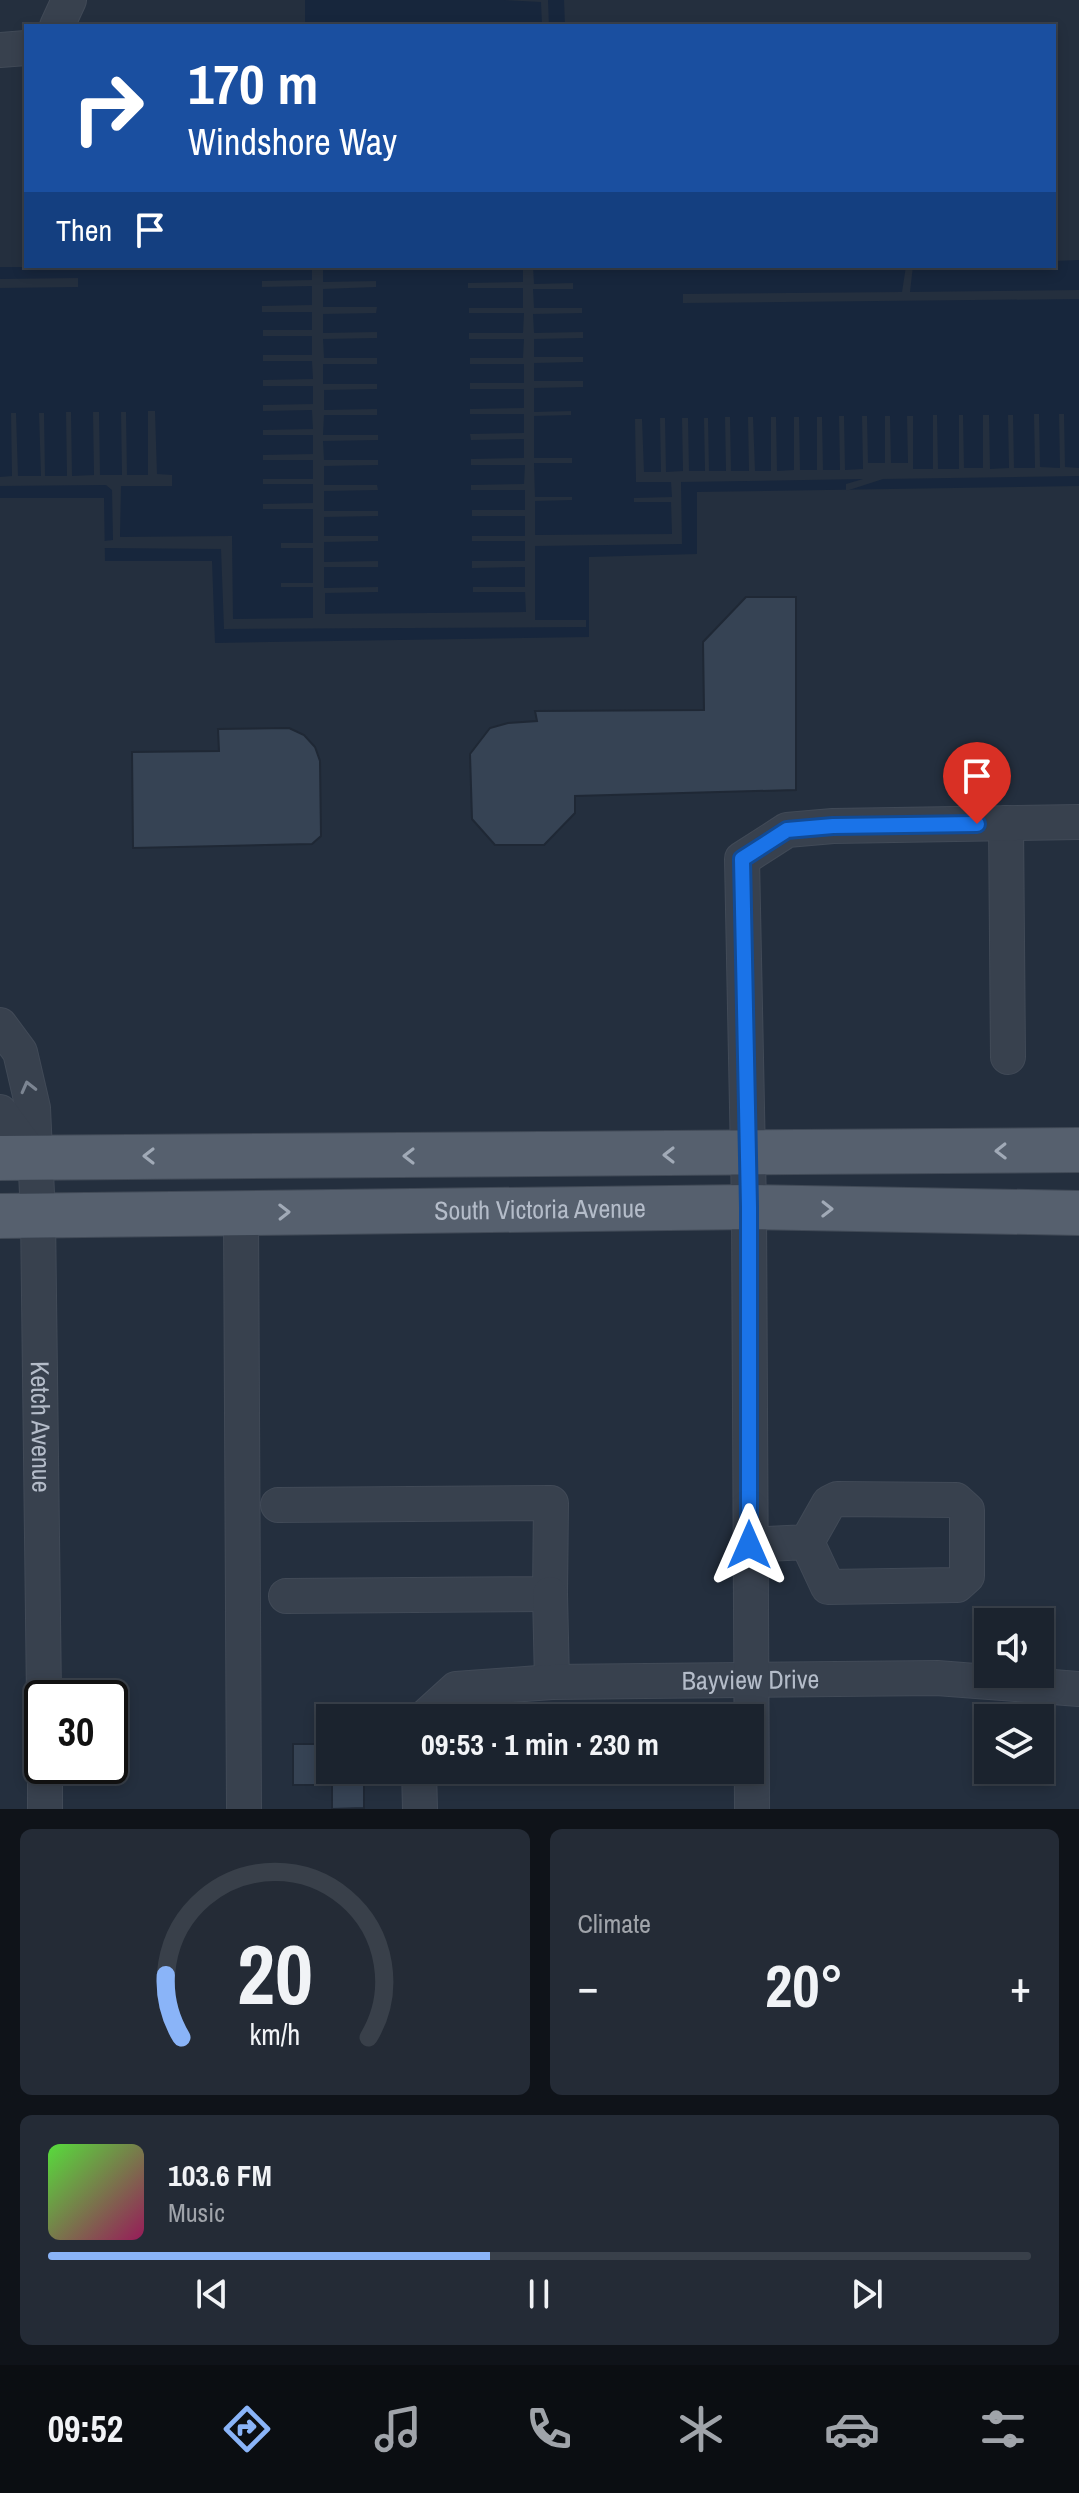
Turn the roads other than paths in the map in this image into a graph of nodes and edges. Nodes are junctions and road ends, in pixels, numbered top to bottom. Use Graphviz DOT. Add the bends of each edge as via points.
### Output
graph roads {
  1 [pos="24,48"];
  2 [pos="0,50"];
  3 [pos="1079,822"];
  4 [pos="1006,823"];
  5 [pos="0,1025"];
  6 [pos="1008,1057"];
  7 [pos="0,1112"];
  8 [pos="1079,1150"];
  9 [pos="747,1155"];
  10 [pos="17,1158"];
  11 [pos="749,1207"];
  12 [pos="241,1213"];
  13 [pos="1079,1213"];
  14 [pos="19,1216"];
  15 [pos="278,1505"];
  16 [pos="807,1542"];
  17 [pos="749,1545"];
  18 [pos="550,1594"];
  19 [pos="286,1596"];
  20 [pos="751,1678"];
  21 [pos="43,1680"];
  22 [pos="552,1682"];
  23 [pos="1079,1689"];
  24 [pos="439,1704"];
  25 [pos="45,1784"];
  26 [pos="419,1784"];
  27 [pos="45,1809"];
  28 [pos="244,1809"];
  29 [pos="420,1809"];
  30 [pos="752,1809"];
  1 -- 2 [label="street"];
  3 -- 4 [label="street"];
  4 -- 6 [label="street"];
  4 -- 9 [label="street" via="787,830 742,859"];
  10 -- 5 [label="street, Ketch Avenue, one-way" via="33,1108 20,1052"];
  7 -- 10 [label="street"];
  8 -- 9 [label="main road, South Victoria Avenue, one-way"];
  9 -- 10 [label="main road, South Victoria Avenue, one-way"];
  9 -- 11 [label="street"];
  10 -- 14 [label="street, Ketch Avenue"];
  12 -- 11 [label="main road, South Victoria Avenue, one-way"];
  11 -- 13 [label="main road, South Victoria Avenue, one-way"];
  11 -- 17 [label="street"];
  12 -- 14 [label="main road, South Victoria Avenue"];
  12 -- 28 [label="street"];
  14 -- 21 [label="street, Ketch Avenue"];
  15 -- 18 [label="street" via="551,1503"];
  16 -- 16 [label="street" via="828,1587 957,1585 967,1576 967,1510 956,1500 837,1499 829,1503"];
  16 -- 17 [label="street"];
  17 -- 20 [label="street"];
  18 -- 19 [label="street"];
  18 -- 22 [label="street"];
  20 -- 22 [label="street, Bayview Drive"];
  20 -- 23 [label="street, Bayview Drive" via="937,1678"];
  20 -- 30 [label="street"];
  22 -- 24 [label="street, Bayview Drive" via="456,1689"];
  25 -- 27 [label="street"];
  26 -- 29 [label="street"];
}
